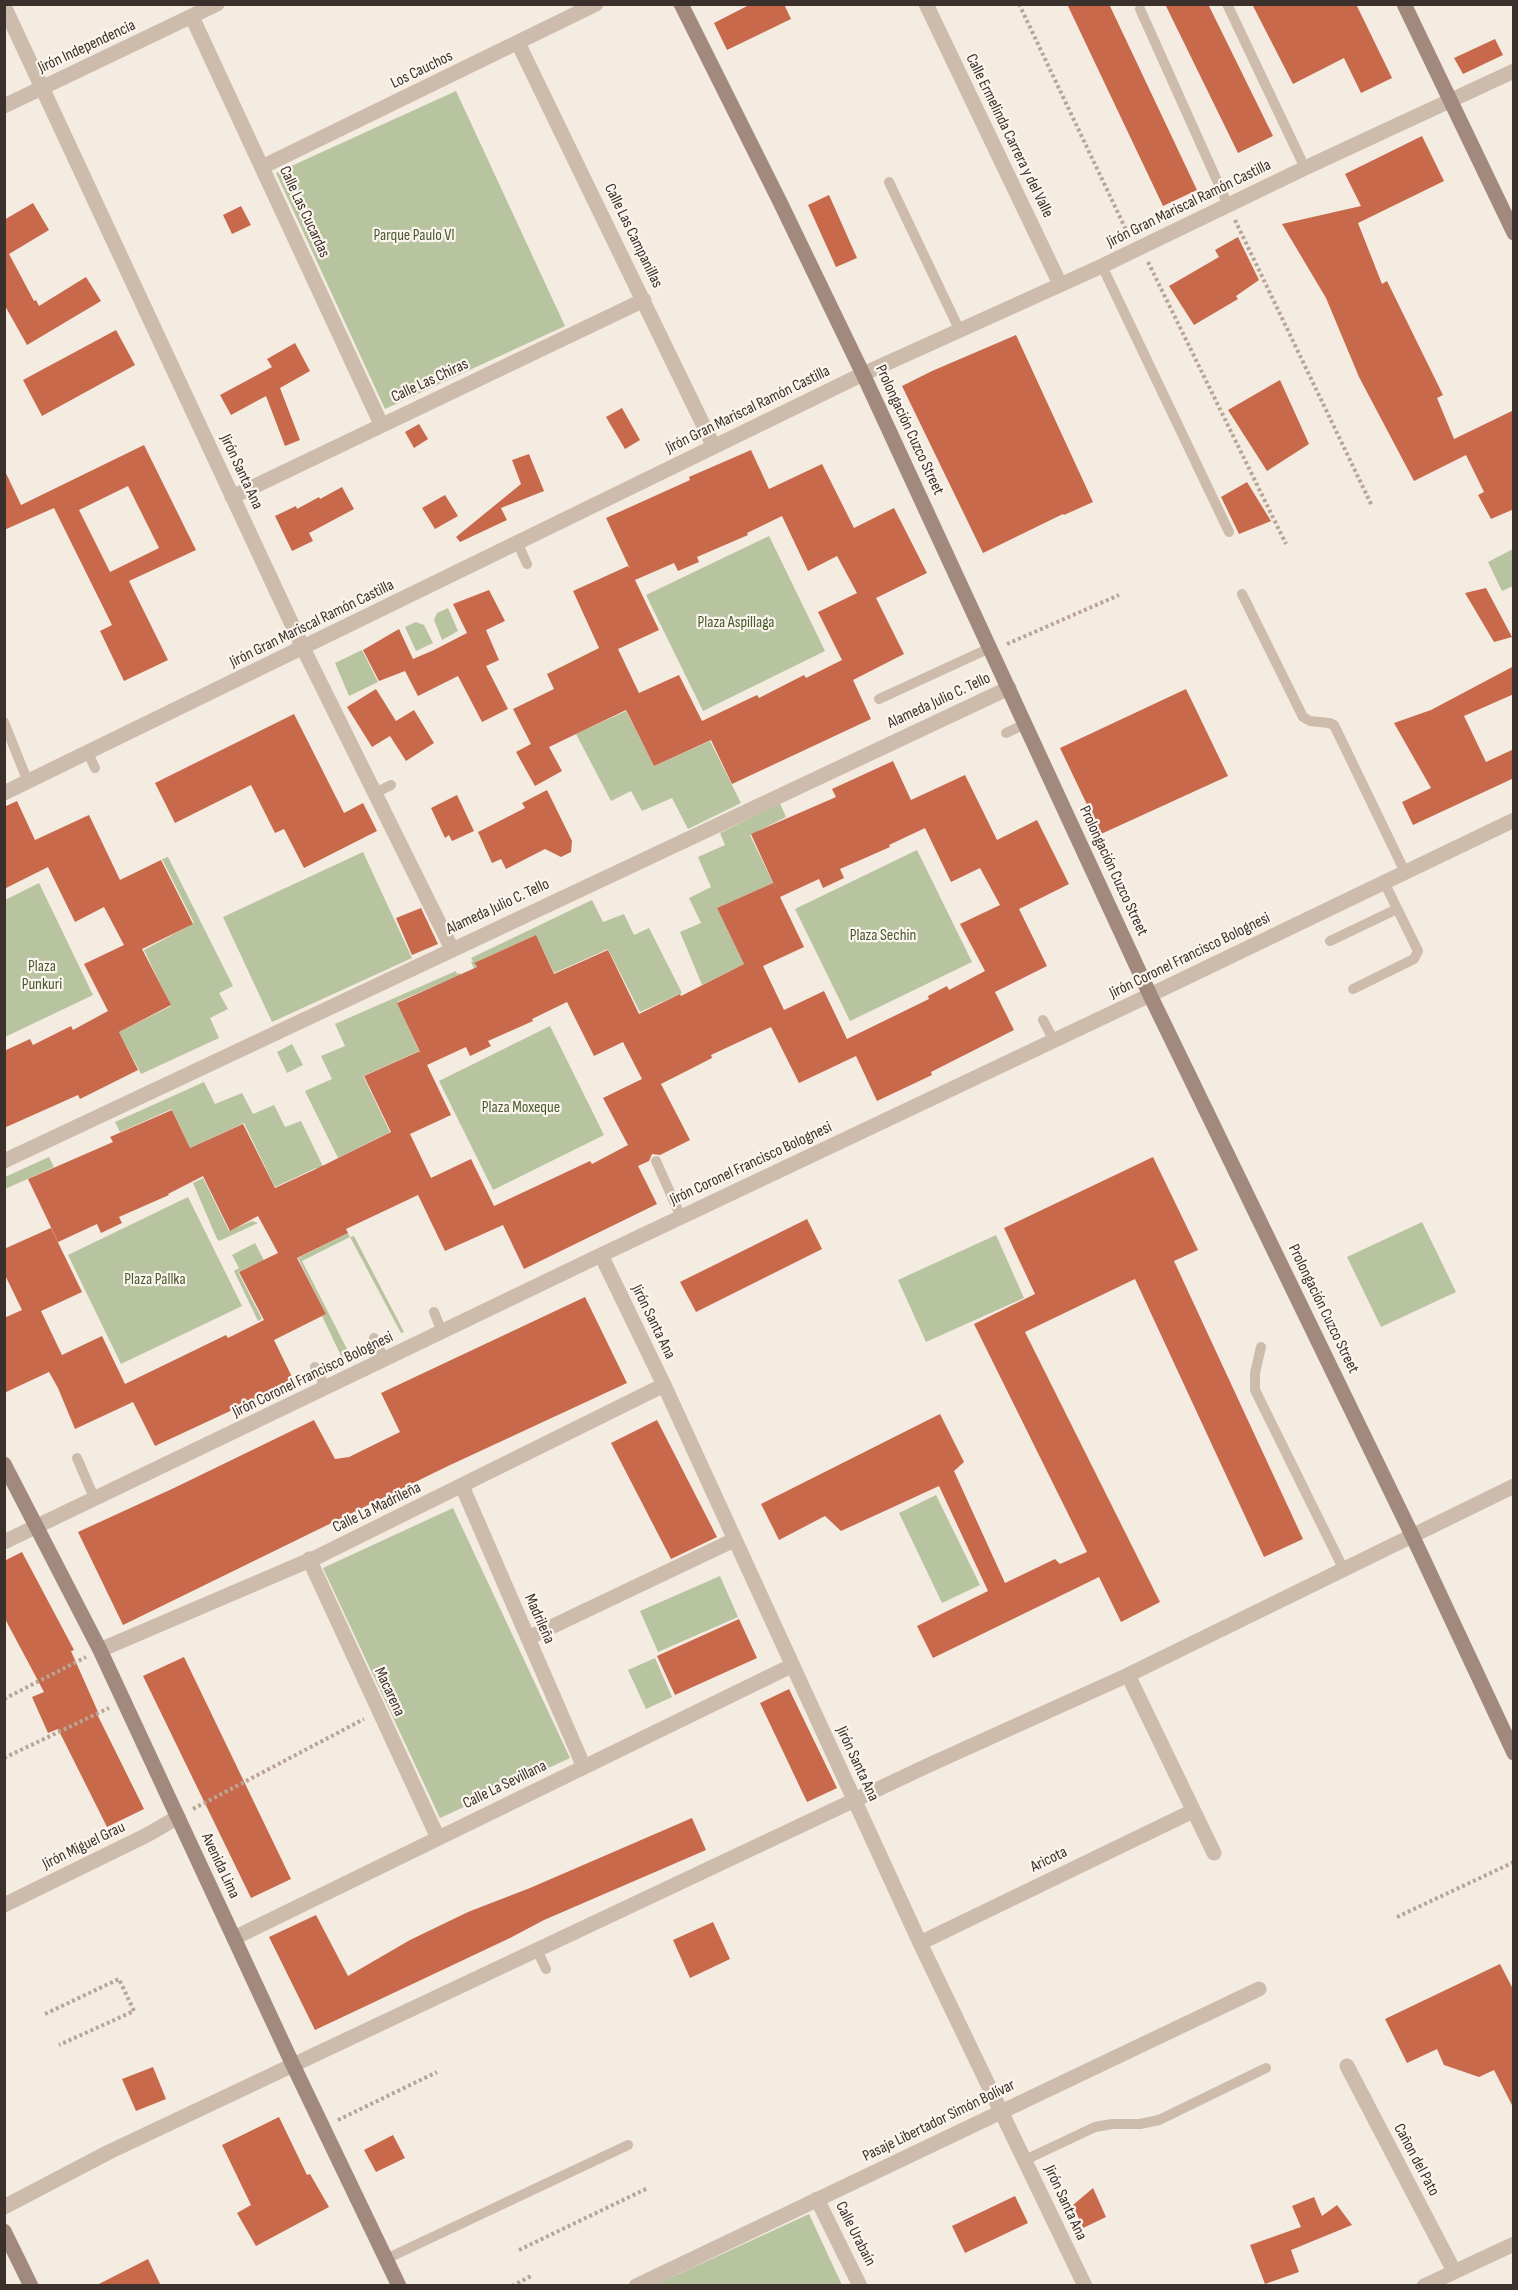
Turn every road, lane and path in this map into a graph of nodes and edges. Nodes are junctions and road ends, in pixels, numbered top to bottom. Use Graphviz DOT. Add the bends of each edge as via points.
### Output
graph roads {
  1 [pos="217,4"];
  2 [pos="596,4"];
  3 [pos="681,4"];
  4 [pos="926,4"];
  5 [pos="1019,4"];
  6 [pos="1227,4"];
  7 [pos="1404,4"];
  8 [pos="4,6"];
  9 [pos="1140,9"];
  10 [pos="192,17"];
  11 [pos="519,43"];
  12 [pos="1514,71"];
  13 [pos="42,88"];
  14 [pos="1449,101"];
  15 [pos="4,106"];
  16 [pos="262,167"];
  17 [pos="1305,168"];
  18 [pos="889,182"];
  19 [pos="1228,205"];
  20 [pos="1514,233"];
  21 [pos="1138,249"];
  22 [pos="1102,266"];
  23 [pos="1059,284"];
  24 [pos="644,300"];
  25 [pos="959,329"];
  26 [pos="863,374"];
  27 [pos="381,424"];
  28 [pos="714,447"];
  29 [pos="232,497"];
  30 [pos="1372,506"];
  31 [pos="1229,532"];
  32 [pos="518,544"];
  33 [pos="1286,544"];
  34 [pos="527,564"];
  35 [pos="1242,594"];
  36 [pos="1119,595"];
  37 [pos="303,648"];
  38 [pos="990,648"];
  39 [pos="1009,688"];
  40 [pos="879,699"];
  41 [pos="4,722"];
  42 [pos="1025,724"];
  43 [pos="1006,733"];
  44 [pos="88,753"];
  45 [pos="95,768"];
  46 [pos="28,782"];
  47 [pos="391,785"];
  48 [pos="4,793"];
  49 [pos="375,794"];
  50 [pos="1514,820"];
  51 [pos="1405,872"];
  52 [pos="1384,882"];
  53 [pos="1397,909"];
  54 [pos="1330,941"];
  55 [pos="452,949"];
  56 [pos="1353,989"];
  57 [pos="1150,995"];
  58 [pos="1044,1020"];
  59 [pos="1054,1041"];
  60 [pos="4,1161"];
  61 [pos="656,1161"];
  62 [pos="681,1217"];
  63 [pos="601,1255"];
  64 [pos="434,1312"];
  65 [pos="442,1332"];
  66 [pos="374,1338"];
  67 [pos="1261,1347"];
  68 [pos="385,1360"];
  69 [pos="315,1367"];
  70 [pos="664,1385"];
  71 [pos="326,1388"];
  72 [pos="77,1458"];
  73 [pos="4,1464"];
  74 [pos="462,1486"];
  75 [pos="1514,1486"];
  76 [pos="95,1500"];
  77 [pos="36,1528"];
  78 [pos="1412,1535"];
  79 [pos="734,1540"];
  80 [pos="4,1542"];
  81 [pos="309,1559"];
  82 [pos="1343,1568"];
  83 [pos="528,1638"];
  84 [pos="100,1650"];
  85 [pos="791,1666"];
  86 [pos="1128,1675"];
  87 [pos="4,1699"];
  88 [pos="124,1701"];
  89 [pos="378,1712"];
  90 [pos="1514,1753"];
  91 [pos="4,1758"];
  92 [pos="584,1767"];
  93 [pos="855,1800"];
  94 [pos="1193,1811"];
  95 [pos="178,1817"];
  96 [pos="438,1838"];
  97 [pos="1214,1852"];
  98 [pos="1514,1862"];
  99 [pos="4,1905"];
  100 [pos="1397,1917"];
  101 [pos="234,1938"];
  102 [pos="920,1943"];
  103 [pos="537,1950"];
  104 [pos="546,1969"];
  105 [pos="1259,1989"];
  106 [pos="45,2014"];
  107 [pos="59,2045"];
  108 [pos="293,2065"];
  109 [pos="1347,2066"];
  110 [pos="1266,2068"];
  111 [pos="438,2072"];
  112 [pos="1001,2111"];
  113 [pos="323,2127"];
  114 [pos="628,2145"];
  115 [pos="1025,2160"];
  116 [pos="648,2188"];
  117 [pos="817,2199"];
  118 [pos="4,2207"];
  119 [pos="4,2231"];
  120 [pos="1514,2244"];
  121 [pos="519,2250"];
  122 [pos="386,2259"];
  123 [pos="1454,2271"];
  124 [pos="531,2276"];
  125 [pos="31,2286"];
  126 [pos="399,2286"];
  127 [pos="512,2286"];
  128 [pos="636,2286"];
  129 [pos="860,2286"];
  130 [pos="1085,2286"];
  131 [pos="1424,2286"];
  1 -- 10 [label="street, Jirón Independencia"];
  2 -- 11 [label="street, Los Cauchos"];
  3 -- 26 [label="street, Prolongación Cuzco Street"];
  4 -- 23 [label="street, Calle Ermelinda Carrera y del Valle"];
  5 -- 21 [label="path" via="1125,231"];
  6 -- 17 [label="lane"];
  7 -- 14 [label="street"];
  8 -- 13 [label="street, Jirón Santa Ana"];
  9 -- 19 [label="lane"];
  10 -- 13 [label="street, Jirón Independencia"];
  10 -- 16 [label="street, Calle Las Cucardas"];
  11 -- 16 [label="street, Los Cauchos"];
  11 -- 24 [label="street, Calle Las Campanillas"];
  12 -- 14 [label="street, Jirón Gran Mariscal Ramón Castilla"];
  13 -- 15 [label="street, Jirón Independencia"];
  13 -- 29 [label="street, Jirón Santa Ana"];
  14 -- 17 [label="street, Jirón Gran Mariscal Ramón Castilla"];
  14 -- 20 [label="street"];
  16 -- 27 [label="street, Calle Las Cucardas"];
  17 -- 19 [label="street, Jirón Gran Mariscal Ramón Castilla"];
  18 -- 25 [label="lane"];
  19 -- 21 [label="street, Jirón Gran Mariscal Ramón Castilla"];
  19 -- 30 [label="path"];
  21 -- 22 [label="street, Jirón Gran Mariscal Ramón Castilla"];
  21 -- 33 [label="path" via="1148,261"];
  22 -- 23 [label="street, Jirón Gran Mariscal Ramón Castilla"];
  22 -- 31 [label="lane"];
  23 -- 25 [label="street, Jirón Gran Mariscal Ramón Castilla"];
  24 -- 27 [label="street, Calle Las Chiras"];
  24 -- 28 [label="street, Calle Las Campanillas"];
  25 -- 26 [label="street, Jirón Gran Mariscal Ramón Castilla"];
  26 -- 28 [label="street, Jirón Gran Mariscal Ramón Castilla"];
  26 -- 38 [label="street, Prolongación Cuzco Street"];
  27 -- 29 [label="street, Calle Las Chiras"];
  28 -- 32 [label="street, Jirón Gran Mariscal Ramón Castilla"];
  29 -- 37 [label="street, Jirón Santa Ana"];
  32 -- 34 [label="lane"];
  32 -- 37 [label="street, Jirón Gran Mariscal Ramón Castilla"];
  35 -- 51 [label="lane" via="1303,717 1334,725"];
  36 -- 38 [label="path"];
  37 -- 44 [label="street, Jirón Gran Mariscal Ramón Castilla"];
  37 -- 49 [label="street, Jirón Santa Ana"];
  38 -- 39 [label="street, Prolongación Cuzco Street"];
  38 -- 40 [label="lane"];
  39 -- 42 [label="street, Prolongación Cuzco Street"];
  39 -- 55 [label="street, Alameda Julio C. Tello"];
  41 -- 46 [label="lane"];
  42 -- 43 [label="lane"];
  42 -- 57 [label="street, Prolongación Cuzco Street"];
  44 -- 45 [label="lane"];
  44 -- 46 [label="street, Jirón Gran Mariscal Ramón Castilla"];
  46 -- 48 [label="street, Jirón Gran Mariscal Ramón Castilla"];
  47 -- 49 [label="lane"];
  49 -- 55 [label="street, Jirón Santa Ana"];
  50 -- 51 [label="street, Jirón Coronel Francisco Bolognesi"];
  51 -- 52 [label="street, Jirón Coronel Francisco Bolognesi"];
  52 -- 53 [label="lane"];
  52 -- 57 [label="street, Jirón Coronel Francisco Bolognesi"];
  53 -- 54 [label="lane"];
  53 -- 56 [label="lane" via="1418,951 1414,958"];
  55 -- 60 [label="street, Alameda Julio C. Tello"];
  57 -- 59 [label="street, Jirón Coronel Francisco Bolognesi"];
  57 -- 78 [label="street, Prolongación Cuzco Street"];
  58 -- 59 [label="lane"];
  59 -- 62 [label="street, Jirón Coronel Francisco Bolognesi"];
  61 -- 62 [label="lane"];
  62 -- 63 [label="street, Jirón Coronel Francisco Bolognesi"];
  63 -- 65 [label="street, Jirón Coronel Francisco Bolognesi"];
  63 -- 70 [label="street, Jirón Santa Ana"];
  64 -- 65 [label="lane"];
  65 -- 68 [label="street, Jirón Coronel Francisco Bolognesi"];
  66 -- 68 [label="lane"];
  67 -- 82 [label="lane" via="1256,1390"];
  68 -- 71 [label="street, Jirón Coronel Francisco Bolognesi"];
  69 -- 71 [label="lane"];
  70 -- 74 [label="street, Calle La Madrileña"];
  70 -- 79 [label="street, Jirón Santa Ana"];
  71 -- 76 [label="street, Jirón Coronel Francisco Bolognesi"];
  72 -- 76 [label="lane"];
  73 -- 77 [label="street, Avenida Lima"];
  74 -- 81 [label="street, Calle La Madrileña"];
  74 -- 83 [label="street, Madrileña"];
  75 -- 78 [label="street"];
  76 -- 77 [label="street, Jirón Coronel Francisco Bolognesi"];
  77 -- 80 [label="street, Jirón Coronel Francisco Bolognesi"];
  77 -- 84 [label="street, Avenida Lima"];
  78 -- 82 [label="street"];
  78 -- 90 [label="street, Prolongación Cuzco Street"];
  79 -- 83 [label="street"];
  79 -- 85 [label="street, Jirón Santa Ana"];
  81 -- 84 [label="street, Calle La Madrileña"];
  81 -- 89 [label="street, Macarena"];
  82 -- 86 [label="street"];
  83 -- 92 [label="street, Madrileña"];
  84 -- 87 [label="path"];
  84 -- 88 [label="street, Avenida Lima"];
  85 -- 92 [label="street, Calle La Sevillana"];
  85 -- 93 [label="street, Jirón Santa Ana"];
  86 -- 93 [label="street"];
  86 -- 94 [label="street"];
  88 -- 91 [label="path"];
  88 -- 95 [label="street, Avenida Lima"];
  89 -- 95 [label="path"];
  89 -- 96 [label="street, Macarena"];
  92 -- 96 [label="street, Calle La Sevillana"];
  93 -- 102 [label="street, Jirón Santa Ana"];
  93 -- 103 [label="street"];
  94 -- 97 [label="street"];
  94 -- 102 [label="street, Aricota"];
  95 -- 99 [label="street, Jirón Miguel Grau"];
  95 -- 101 [label="street, Avenida Lima"];
  96 -- 101 [label="street, Calle La Sevillana"];
  98 -- 100 [label="path"];
  101 -- 108 [label="street, Avenida Lima"];
  102 -- 112 [label="street, Jirón Santa Ana"];
  103 -- 104 [label="lane"];
  103 -- 108 [label="street"];
  105 -- 112 [label="street, Pasaje Libertador Simón Bolívar"];
  106 -- 107 [label="path" via="119,1979 134,2011"];
  108 -- 113 [label="street, Avenida Lima"];
  108 -- 118 [label="street" via="109,2152"];
  109 -- 123 [label="street, Cañon del Pato"];
  110 -- 115 [label="lane" via="1159,2120 1095,2127"];
  111 -- 113 [label="path"];
  112 -- 115 [label="street, Jirón Santa Ana"];
  112 -- 117 [label="street, Pasaje Libertador Simón Bolívar"];
  113 -- 122 [label="street, Avenida Lima"];
  114 -- 122 [label="lane"];
  115 -- 130 [label="street, Jirón Santa Ana"];
  116 -- 121 [label="path"];
  117 -- 128 [label="street, Pasaje Libertador Simón Bolívar"];
  117 -- 129 [label="street, Calle Urabaín"];
  119 -- 125 [label="street"];
  120 -- 123 [label="street"];
  122 -- 126 [label="street, Avenida Lima"];
  123 -- 131 [label="street"];
  124 -- 127 [label="path"];
}
